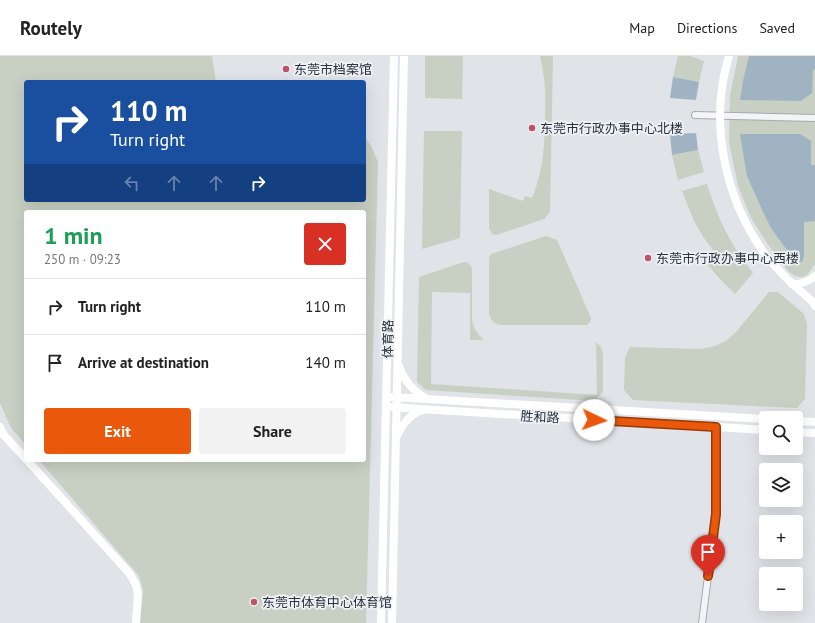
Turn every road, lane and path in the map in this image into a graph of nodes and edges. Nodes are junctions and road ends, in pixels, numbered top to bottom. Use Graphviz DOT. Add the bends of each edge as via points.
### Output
graph roads {
  1 [pos="394,56"];
  2 [pos="404,56"];
  3 [pos="729,56"];
  4 [pos="695,115"];
  5 [pos="720,116"];
  6 [pos="815,118"];
  7 [pos="815,276"];
  8 [pos="792,284"];
  9 [pos="815,306"];
  10 [pos="398,356"];
  11 [pos="386,397"];
  12 [pos="397,398"];
  13 [pos="428,399"];
  14 [pos="386,406"];
  15 [pos="396,407"];
  16 [pos="428,410"];
  17 [pos="759,419"];
  18 [pos="803,421"];
  19 [pos="815,422"];
  20 [pos="0,427"];
  21 [pos="716,427"];
  22 [pos="759,430"];
  23 [pos="803,432"];
  24 [pos="815,433"];
  25 [pos="396,445"];
  26 [pos="24,458"];
  27 [pos="28,462"];
  28 [pos="136,623"];
  29 [pos="381,623"];
  30 [pos="392,623"];
  31 [pos="702,623"];
  1 -- 11 [label="main road, 体育路"];
  2 -- 10 [label="main road, 体育路"];
  3 -- 5 [label="main road" via="720,102"];
  4 -- 5 [label="street"];
  5 -- 6 [label="street"];
  5 -- 8 [label="main road" via="726,170 737,203 754,238"];
  7 -- 8 [label="main road" via="805,283"];
  8 -- 9 [label="main road"];
  10 -- 12 [label="main road, 体育路"];
  10 -- 13 [label="main road" via="406,382"];
  11 -- 12 [label="main road, 胜和路"];
  11 -- 14 [label="main road, 体育路"];
  12 -- 13 [label="main road, 胜和路"];
  12 -- 15 [label="main road, 体育路"];
  13 -- 17 [label="main road, 胜和路"];
  14 -- 15 [label="main road, 胜和路"];
  14 -- 29 [label="main road, 体育路"];
  15 -- 16 [label="main road, 胜和路"];
  15 -- 25 [label="main road, 体育路"];
  16 -- 21 [label="main road, 胜和路"];
  16 -- 25 [label="main road" via="416,413 406,421 399,432"];
  18 -- 19 [label="main road"];
  20 -- 26 [label="main road"];
  21 -- 22 [label="main road, 胜和路"];
  21 -- 31 [label="street" via="716,514"];
  23 -- 24 [label="main road"];
  25 -- 30 [label="main road, 体育路"];
  27 -- 28 [label="main road" via="130,574 138,594"];
}
